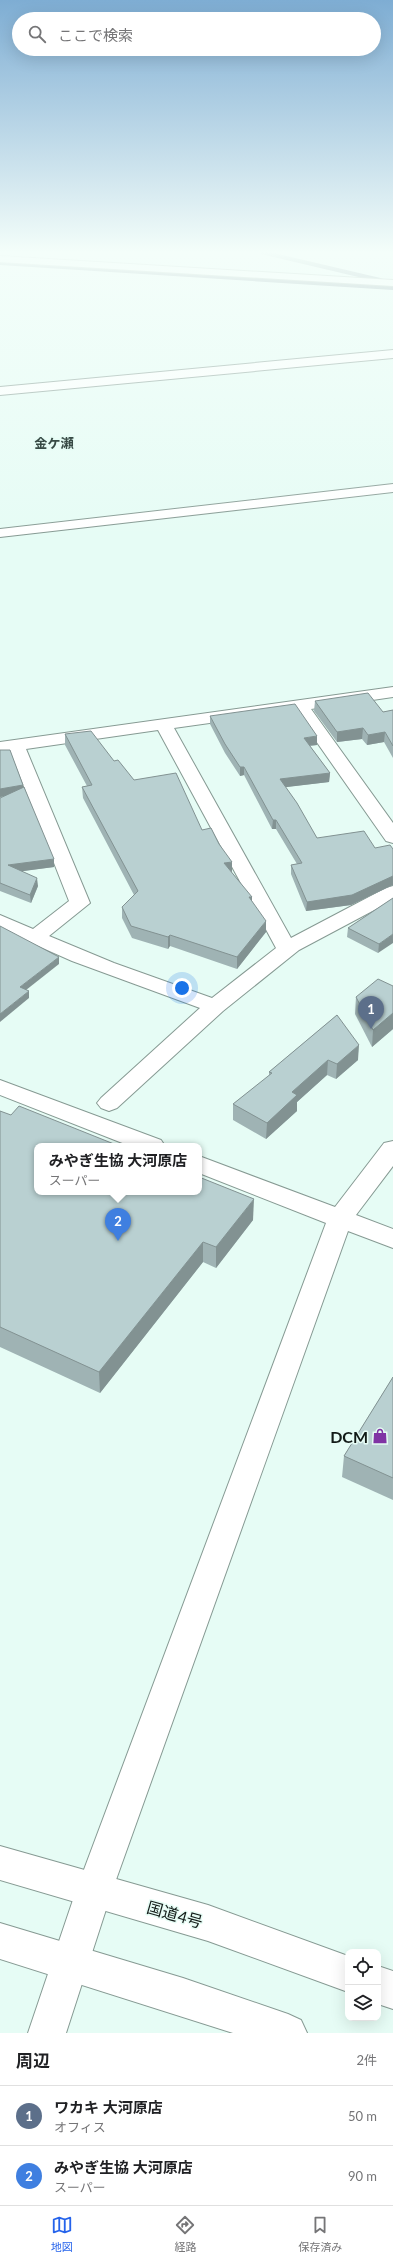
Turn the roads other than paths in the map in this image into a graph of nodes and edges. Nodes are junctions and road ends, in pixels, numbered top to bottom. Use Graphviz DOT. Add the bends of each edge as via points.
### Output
graph roads {
  1 [pos="393,354"];
  2 [pos="0,391"];
  3 [pos="393,488"];
  4 [pos="0,533"];
  5 [pos="393,692"];
  6 [pos="300,705"];
  7 [pos="162,724"];
  8 [pos="8,746"];
  9 [pos="393,837"];
  10 [pos="393,892"];
  11 [pos="0,921"];
  12 [pos="34,938"];
  13 [pos="287,950"];
  14 [pos="216,1006"];
  15 [pos="0,1087"];
  16 [pos="109,1103"];
  17 [pos="145,1143"];
  18 [pos="393,1149"];
  19 [pos="202,1165"];
  20 [pos="340,1218"];
  21 [pos="393,1239"];
  22 [pos="0,1863"];
  23 [pos="94,1891"];
  24 [pos="0,1941"];
  25 [pos="72,1963"];
  26 [pos="345,1973"];
  27 [pos="381,1986"];
  28 [pos="393,1990"];
  29 [pos="47,2033"];
  30 [pos="288,2033"];
  1 -- 2 [label="main road"];
  3 -- 4 [label="main road"];
  5 -- 6 [label="main road"];
  6 -- 7 [label="main road"];
  6 -- 9 [label="main road"];
  7 -- 8 [label="main road"];
  7 -- 13 [label="main road"];
  8 -- 12 [label="main road" via="80,903"];
  10 -- 13 [label="main road"];
  11 -- 12 [label="main road"];
  12 -- 14 [label="main road" via="116,972"];
  13 -- 14 [label="main road"];
  14 -- 16 [label="main road"];
  15 -- 17 [label="main road"];
  18 -- 20 [label="main road"];
  19 -- 20 [label="main road"];
  20 -- 21 [label="main road"];
  20 -- 23 [label="main road"];
  22 -- 23 [label="main road, 国道4号"];
  23 -- 25 [label="main road"];
  23 -- 26 [label="main road, 国道4号" via="208,1924"];
  24 -- 25 [label="main road"];
  25 -- 29 [label="main road"];
  25 -- 30 [label="main road"];
  27 -- 28 [label="main road"];
}
